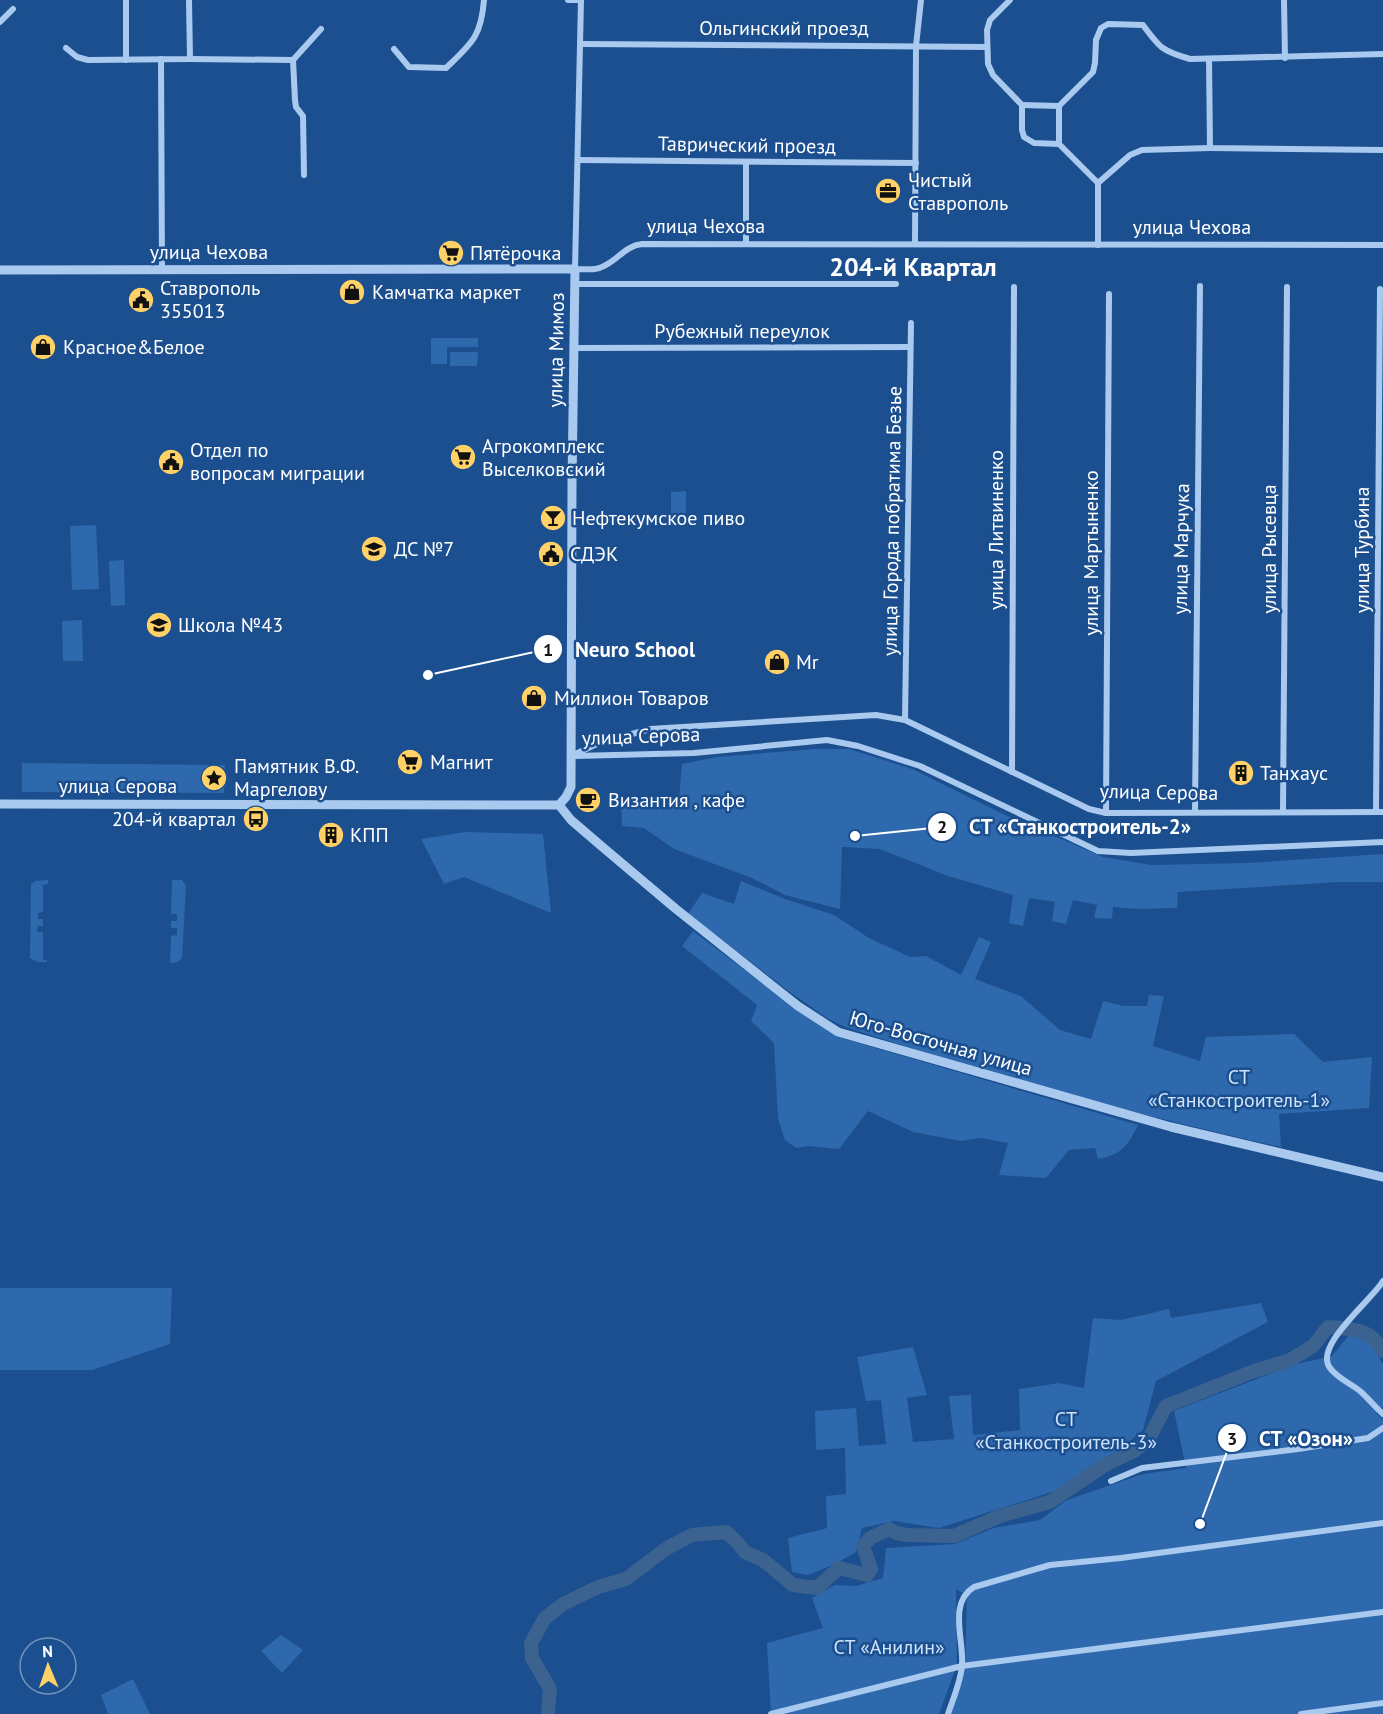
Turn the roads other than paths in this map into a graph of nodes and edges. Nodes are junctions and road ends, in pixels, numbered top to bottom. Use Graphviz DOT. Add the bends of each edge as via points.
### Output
graph roads {
  1 [pos="126,0"];
  2 [pos="189,0"];
  3 [pos="484,0"];
  4 [pos="568,0"];
  5 [pos="580,0"];
  6 [pos="921,0"];
  7 [pos="1010,0"];
  8 [pos="1284,0"];
  9 [pos="13,9"];
  10 [pos="0,22"];
  11 [pos="321,29"];
  12 [pos="581,44"];
  13 [pos="915,46"];
  14 [pos="987,47"];
  15 [pos="66,48"];
  16 [pos="393,49"];
  17 [pos="1383,54"];
  18 [pos="1285,58"];
  19 [pos="161,59"];
  20 [pos="190,59"];
  21 [pos="1209,59"];
  22 [pos="126,60"];
  23 [pos="293,60"];
  24 [pos="1022,105"];
  25 [pos="1059,106"];
  26 [pos="1059,144"];
  27 [pos="1210,148"];
  28 [pos="1383,150"];
  29 [pos="578,160"];
  30 [pos="746,162"];
  31 [pos="915,163"];
  32 [pos="304,175"];
  33 [pos="1098,183"];
  34 [pos="746,244"];
  35 [pos="915,244"];
  36 [pos="1098,245"];
  37 [pos="1383,245"];
  38 [pos="575,269"];
  39 [pos="0,270"];
  40 [pos="162,271"];
  41 [pos="576,284"];
  42 [pos="896,284"];
  43 [pos="1200,286"];
  44 [pos="1287,287"];
  45 [pos="1014,288"];
  46 [pos="1380,289"];
  47 [pos="1109,294"];
  48 [pos="911,323"];
  49 [pos="910,347"];
  50 [pos="574,348"];
  51 [pos="905,720"];
  52 [pos="571,756"];
  53 [pos="1012,772"];
  54 [pos="0,804"];
  55 [pos="559,805"];
  56 [pos="1195,811"];
  57 [pos="1283,812"];
  58 [pos="1380,812"];
  59 [pos="1106,813"];
  60 [pos="1383,842"];
  61 [pos="1383,1177"];
  62 [pos="1383,1281"];
  63 [pos="1383,1414"];
  64 [pos="1383,1428"];
  65 [pos="1111,1480"];
  66 [pos="1383,1522"];
  67 [pos="1383,1612"];
  68 [pos="962,1666"];
  69 [pos="1383,1703"];
  70 [pos="771,1714"];
  71 [pos="948,1714"];
  72 [pos="1301,1714"];
  1 -- 22 [label="street"];
  2 -- 20 [label="street"];
  3 -- 16 [label="street" via="478,33 447,68 409,67"];
  4 -- 5 [label="street"];
  5 -- 12 [label="street, улица Мимоз"];
  6 -- 13 [label="street"];
  7 -- 14 [label="street" via="990,20"];
  8 -- 18 [label="street"];
  9 -- 10 [label="street"];
  11 -- 23 [label="street"];
  12 -- 13 [label="street, Ольгинский проезд"];
  12 -- 29 [label="street, улица Мимоз"];
  13 -- 14 [label="street, Ольгинский проезд"];
  13 -- 31 [label="street"];
  14 -- 24 [label="street" via="990,70"];
  15 -- 22 [label="street" via="88,60"];
  17 -- 18 [label="street"];
  18 -- 21 [label="street"];
  19 -- 20 [label="street"];
  19 -- 22 [label="street"];
  19 -- 40 [label="street"];
  20 -- 23 [label="street"];
  21 -- 25 [label="street" via="1190,59 1167,52 1143,25 1108,24 1097,33 1093,72"];
  21 -- 27 [label="street"];
  23 -- 32 [label="street" via="296,107 303,116"];
  24 -- 25 [label="street"];
  24 -- 26 [label="street" via="1024,137 1034,143"];
  25 -- 26 [label="street"];
  26 -- 33 [label="street"];
  27 -- 28 [label="street"];
  27 -- 33 [label="street" via="1142,150 1130,154"];
  29 -- 30 [label="street, Таврический проезд"];
  29 -- 38 [label="street, улица Мимоз"];
  30 -- 31 [label="street, Таврический проезд"];
  30 -- 34 [label="street"];
  31 -- 35 [label="street"];
  33 -- 36 [label="street"];
  34 -- 35 [label="street, улица Чехова"];
  34 -- 38 [label="street, улица Чехова" via="642,243 632,245 603,267"];
  35 -- 36 [label="street, улица Чехова"];
  36 -- 37 [label="street, улица Чехова"];
  38 -- 40 [label="street, улица Чехова"];
  38 -- 41 [label="street, улица Мимоз"];
  39 -- 40 [label="street, улица Чехова"];
  41 -- 42 [label="street"];
  41 -- 50 [label="street, улица Мимоз"];
  43 -- 56 [label="street, улица Марчука"];
  44 -- 57 [label="street, улица Рысевца"];
  45 -- 53 [label="street, улица Литвиненко"];
  46 -- 58 [label="street, улица Турбина"];
  47 -- 59 [label="street, улица Мартыненко"];
  48 -- 49 [label="street, улица Города побратима Безье"];
  49 -- 50 [label="street, Рубежный переулок"];
  49 -- 51 [label="street, улица Города побратима Безье"];
  50 -- 52 [label="street, улица Мимоз"];
  51 -- 52 [label="street, улица Серова" via="876,715 650,729 599,743"];
  51 -- 53 [label="street, улица Серова"];
  52 -- 55 [label="street, улица Мимоз" via="570,787"];
  52 -- 60 [label="street, улица Серова" via="694,753 827,740 920,766 1098,851 1131,853"];
  53 -- 59 [label="street, улица Серова" via="1089,809"];
  54 -- 55 [label="street, улица Серова"];
  55 -- 61 [label="street, Юго-Восточная улица" via="571,820 676,909 798,1006 838,1032 1171,1127"];
  56 -- 57 [label="street, улица Серова"];
  56 -- 59 [label="street, улица Серова"];
  57 -- 58 [label="street, улица Серова"];
  62 -- 63 [label="street" via="1338,1333 1326,1358 1335,1374"];
  64 -- 65 [label="street" via="1368,1438 1142,1468"];
  66 -- 68 [label="street" via="1050,1566 974,1587 960,1603"];
  67 -- 68 [label="street"];
  68 -- 70 [label="street"];
  68 -- 71 [label="street"];
  69 -- 72 [label="street"];
}
